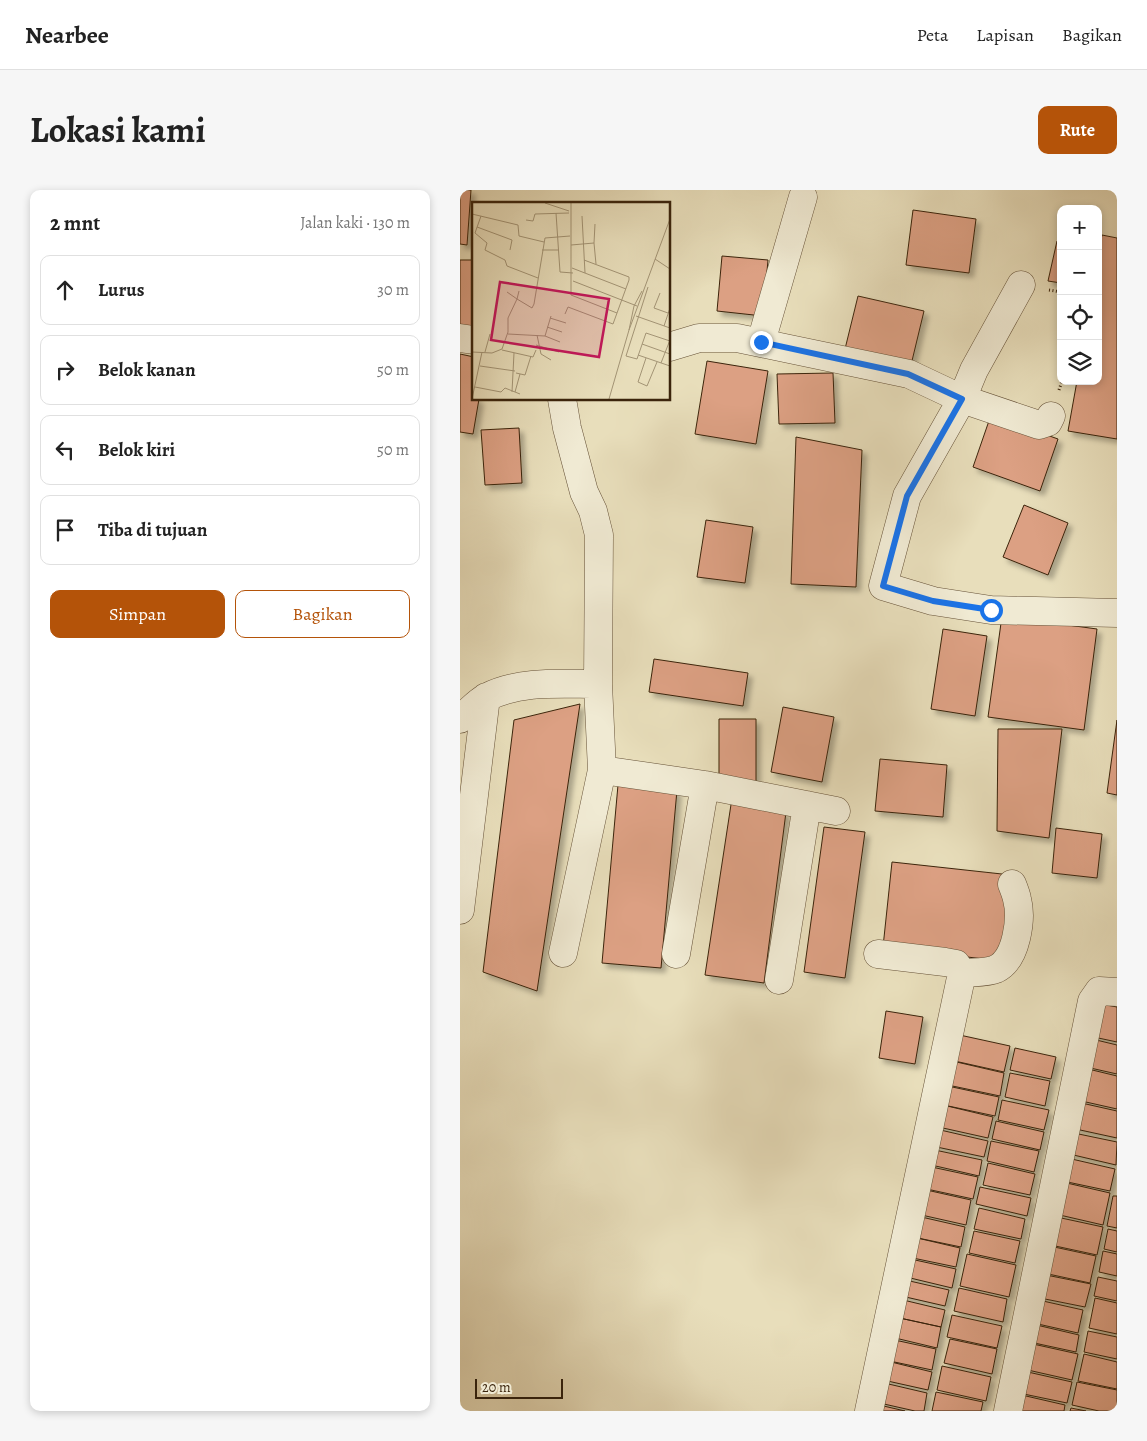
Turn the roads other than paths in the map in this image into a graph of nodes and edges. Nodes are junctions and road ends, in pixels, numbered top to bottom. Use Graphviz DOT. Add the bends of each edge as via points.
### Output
graph roads {
  1 [pos="803,197"];
  2 [pos="1021,285"];
  3 [pos="761,342"];
  4 [pos="670,347"];
  5 [pos="962,399"];
  6 [pos="562,400"];
  7 [pos="1051,416"];
  8 [pos="1117,613"];
  9 [pos="598,684"];
  10 [pos="486,697"];
  11 [pos="460,719"];
  12 [pos="602,770"];
  13 [pos="705,785"];
  14 [pos="807,805"];
  15 [pos="836,811"];
  16 [pos="1012,884"];
  17 [pos="460,910"];
  18 [pos="563,953"];
  19 [pos="676,954"];
  20 [pos="878,954"];
  21 [pos="962,973"];
  22 [pos="780,980"];
  23 [pos="1117,992"];
  24 [pos="869,1411"];
  25 [pos="1008,1411"];
  1 -- 3 [label="street"];
  2 -- 5 [label="street" via="974,370"];
  3 -- 4 [label="street" via="699,338"];
  3 -- 5 [label="street" via="908,374"];
  5 -- 7 [label="street" via="1039,425 1048,422"];
  5 -- 8 [label="street" via="907,496 883,586 933,601 991,610"];
  6 -- 9 [label="street" via="566,428 599,535"];
  9 -- 10 [label="street" via="532,684"];
  9 -- 12 [label="street"];
  10 -- 11 [label="street"];
  10 -- 17 [label="street"];
  12 -- 13 [label="street"];
  12 -- 18 [label="street"];
  13 -- 14 [label="street"];
  13 -- 19 [label="street"];
  14 -- 15 [label="street"];
  14 -- 22 [label="street"];
  16 -- 21 [label="street" via="1018,900 1018,930 1010,957 994,970"];
  20 -- 21 [label="street" via="956,964"];
  21 -- 24 [label="street"];
  23 -- 25 [label="street" via="1099,991 1092,1001"];
}
